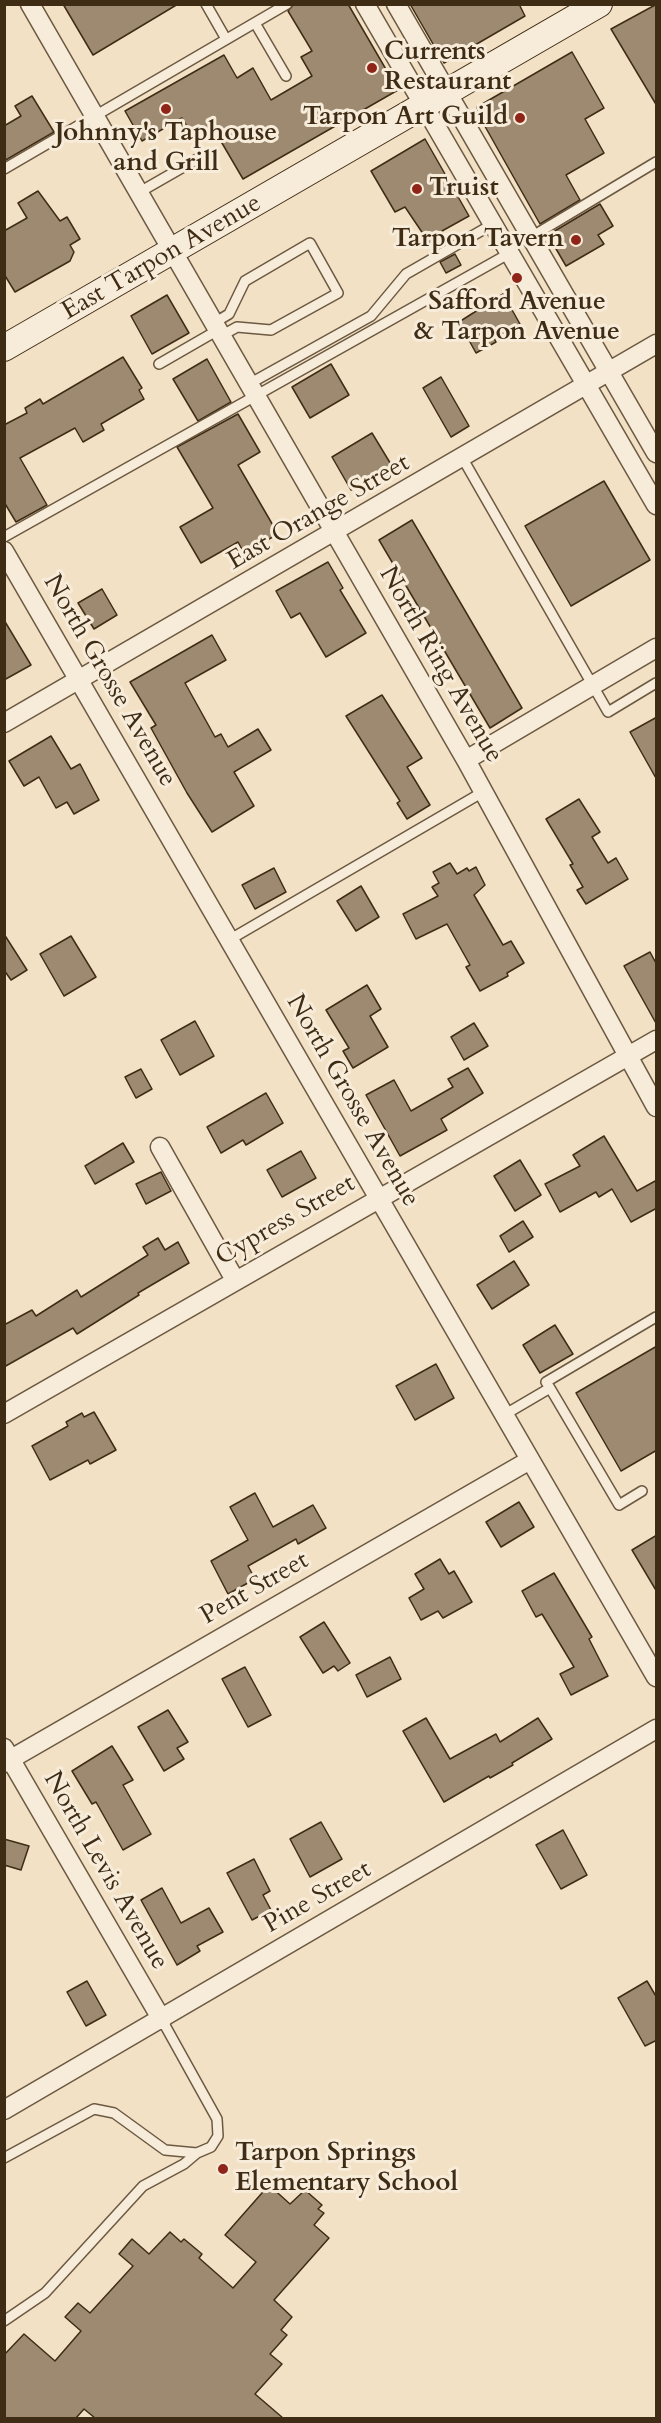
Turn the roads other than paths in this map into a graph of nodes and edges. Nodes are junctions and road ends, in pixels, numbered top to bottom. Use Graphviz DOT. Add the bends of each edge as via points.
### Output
graph roads {
  1 [pos="30,4"];
  2 [pos="206,4"];
  3 [pos="287,4"];
  4 [pos="365,4"];
  5 [pos="396,4"];
  6 [pos="599,4"];
  7 [pos="255,23"];
  8 [pos="226,39"];
  9 [pos="286,76"];
  10 [pos="448,93"];
  11 [pos="425,107"];
  12 [pos="94,117"];
  13 [pos="199,158"];
  14 [pos="657,162"];
  15 [pos="4,169"];
  16 [pos="138,193"];
  17 [pos="493,224"];
  18 [pos="531,237"];
  19 [pos="173,252"];
  20 [pos="510,253"];
  21 [pos="218,330"];
  22 [pos="657,345"];
  23 [pos="4,348"];
  24 [pos="159,364"];
  25 [pos="609,371"];
  26 [pos="588,385"];
  27 [pos="253,390"];
  28 [pos="657,453"];
  29 [pos="463,459"];
  30 [pos="657,504"];
  31 [pos="335,533"];
  32 [pos="4,537"];
  33 [pos="4,551"];
  34 [pos="657,648"];
  35 [pos="79,680"];
  36 [pos="657,683"];
  37 [pos="592,685"];
  38 [pos="4,723"];
  39 [pos="465,760"];
  40 [pos="483,792"];
  41 [pos="229,940"];
  42 [pos="657,1040"];
  43 [pos="628,1056"];
  44 [pos="657,1107"];
  45 [pos="160,1147"];
  46 [pos="379,1198"];
  47 [pos="235,1280"];
  48 [pos="657,1317"];
  49 [pos="550,1388"];
  50 [pos="4,1414"];
  51 [pos="504,1415"];
  52 [pos="530,1460"];
  53 [pos="642,1491"];
  54 [pos="657,1677"];
  55 [pos="657,1729"];
  56 [pos="7,1757"];
  57 [pos="162,2020"];
  58 [pos="4,2110"];
  59 [pos="197,2153"];
  60 [pos="4,2158"];
  61 [pos="4,2321"];
  1 -- 12 [label="street, North Ring Avenue"];
  2 -- 8 [label="lane"];
  3 -- 7 [label="lane"];
  4 -- 11 [label="street"];
  5 -- 10 [label="street"];
  6 -- 10 [label="main road, East Tarpon Avenue"];
  7 -- 8 [label="lane"];
  7 -- 9 [label="lane"];
  8 -- 12 [label="lane"];
  10 -- 11 [label="main road, East Tarpon Avenue"];
  10 -- 18 [label="street"];
  11 -- 17 [label="street"];
  11 -- 19 [label="main road, East Tarpon Avenue"];
  12 -- 15 [label="lane"];
  12 -- 16 [label="street, North Ring Avenue"];
  13 -- 16 [label="lane"];
  14 -- 18 [label="lane"];
  16 -- 19 [label="street, North Ring Avenue"];
  17 -- 20 [label="street"];
  17 -- 27 [label="lane" via="406,274 371,315"];
  18 -- 25 [label="street"];
  19 -- 21 [label="street, North Ring Avenue"];
  19 -- 23 [label="main road, East Tarpon Avenue"];
  20 -- 26 [label="street"];
  20 -- 27 [label="lane"];
  21 -- 21 [label="lane" via="271,330 338,293 310,243 245,281"];
  21 -- 24 [label="lane"];
  21 -- 27 [label="street, North Ring Avenue"];
  22 -- 25 [label="street, East Orange Street"];
  25 -- 26 [label="street, East Orange Street"];
  25 -- 28 [label="street"];
  26 -- 29 [label="street, East Orange Street"];
  26 -- 30 [label="street"];
  27 -- 31 [label="street, North Ring Avenue"];
  27 -- 32 [label="lane"];
  29 -- 31 [label="street, East Orange Street"];
  29 -- 37 [label="lane"];
  31 -- 35 [label="street, East Orange Street"];
  31 -- 39 [label="street, North Ring Avenue"];
  33 -- 35 [label="street, North Grosse Avenue"];
  34 -- 37 [label="street"];
  35 -- 38 [label="street, East Orange Street"];
  35 -- 41 [label="street, North Grosse Avenue"];
  36 -- 37 [label="lane" via="608,712"];
  37 -- 39 [label="street"];
  39 -- 40 [label="street, North Ring Avenue"];
  40 -- 41 [label="lane"];
  40 -- 43 [label="street, North Ring Avenue"];
  41 -- 46 [label="street, North Grosse Avenue"];
  42 -- 43 [label="street, Cypress Street"];
  43 -- 44 [label="street, North Ring Avenue"];
  43 -- 46 [label="street, Cypress Street"];
  45 -- 47 [label="street"];
  46 -- 47 [label="street, Cypress Street"];
  46 -- 51 [label="street, North Grosse Avenue"];
  47 -- 50 [label="street, Cypress Street"];
  48 -- 49 [label="lane" via="546,1382"];
  49 -- 51 [label="lane"];
  49 -- 53 [label="lane" via="619,1504"];
  51 -- 52 [label="street, North Grosse Avenue"];
  52 -- 54 [label="street, North Grosse Avenue"];
  52 -- 56 [label="street, Pent Street"];
  55 -- 57 [label="street, Pine Street"];
  56 -- 57 [label="street, North Levis Avenue"];
  57 -- 58 [label="street, Pine Street"];
  57 -- 59 [label="lane" via="217,2119 218,2136 211,2147"];
  59 -- 60 [label="lane" via="159,2147 114,2113 94,2109"];
  59 -- 61 [label="lane" via="143,2186 45,2293"];
}
